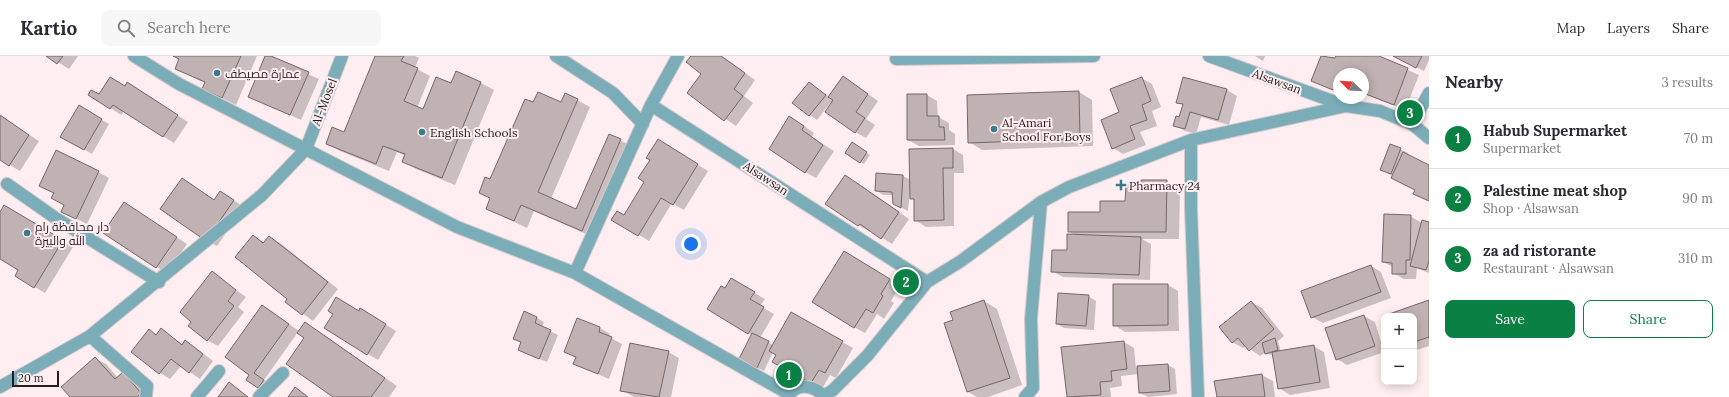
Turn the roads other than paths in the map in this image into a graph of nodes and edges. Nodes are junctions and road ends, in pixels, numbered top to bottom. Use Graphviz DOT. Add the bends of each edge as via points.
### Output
graph roads {
  1 [pos="134,56"];
  2 [pos="342,56"];
  3 [pos="556,56"];
  4 [pos="678,56"];
  5 [pos="1094,56"];
  6 [pos="1209,56"];
  7 [pos="896,59"];
  8 [pos="1429,93"];
  9 [pos="651,105"];
  10 [pos="1346,106"];
  11 [pos="643,124"];
  12 [pos="1412,124"];
  13 [pos="1429,138"];
  14 [pos="1191,140"];
  15 [pos="306,149"];
  16 [pos="7,184"];
  17 [pos="1041,202"];
  18 [pos="575,273"];
  19 [pos="159,282"];
  20 [pos="927,282"];
  21 [pos="90,336"];
  22 [pos="219,371"];
  23 [pos="283,373"];
  24 [pos="0,387"];
  25 [pos="788,396"];
  26 [pos="146,397"];
  27 [pos="197,397"];
  28 [pos="259,397"];
  29 [pos="824,397"];
  30 [pos="1025,397"];
  31 [pos="1198,397"];
  1 -- 15 [label="street" via="179,84"];
  2 -- 15 [label="street, Al-Mosel"];
  3 -- 11 [label="street" via="613,93"];
  4 -- 9 [label="street"];
  5 -- 7 [label="street"];
  6 -- 10 [label="street, Alsawsan"];
  8 -- 12 [label="street"];
  9 -- 11 [label="street"];
  9 -- 20 [label="street, Alsawsan"];
  10 -- 12 [label="street" via="1380,111"];
  10 -- 14 [label="street"];
  11 -- 18 [label="street"];
  12 -- 13 [label="street"];
  14 -- 17 [label="street" via="1069,187"];
  14 -- 31 [label="street"];
  15 -- 18 [label="street" via="457,227"];
  15 -- 19 [label="street" via="262,195"];
  16 -- 19 [label="street" via="54,217"];
  17 -- 20 [label="street" via="961,261"];
  17 -- 30 [label="street" via="1031,319 1033,388"];
  18 -- 25 [label="street"];
  19 -- 21 [label="street"];
  20 -- 29 [label="street" via="867,356"];
  21 -- 24 [label="street"];
  21 -- 26 [label="street" via="147,386"];
  22 -- 27 [label="street"];
  23 -- 28 [label="street"];
  25 -- 29 [label="street" via="800,387 807,387 813,388"];
}
